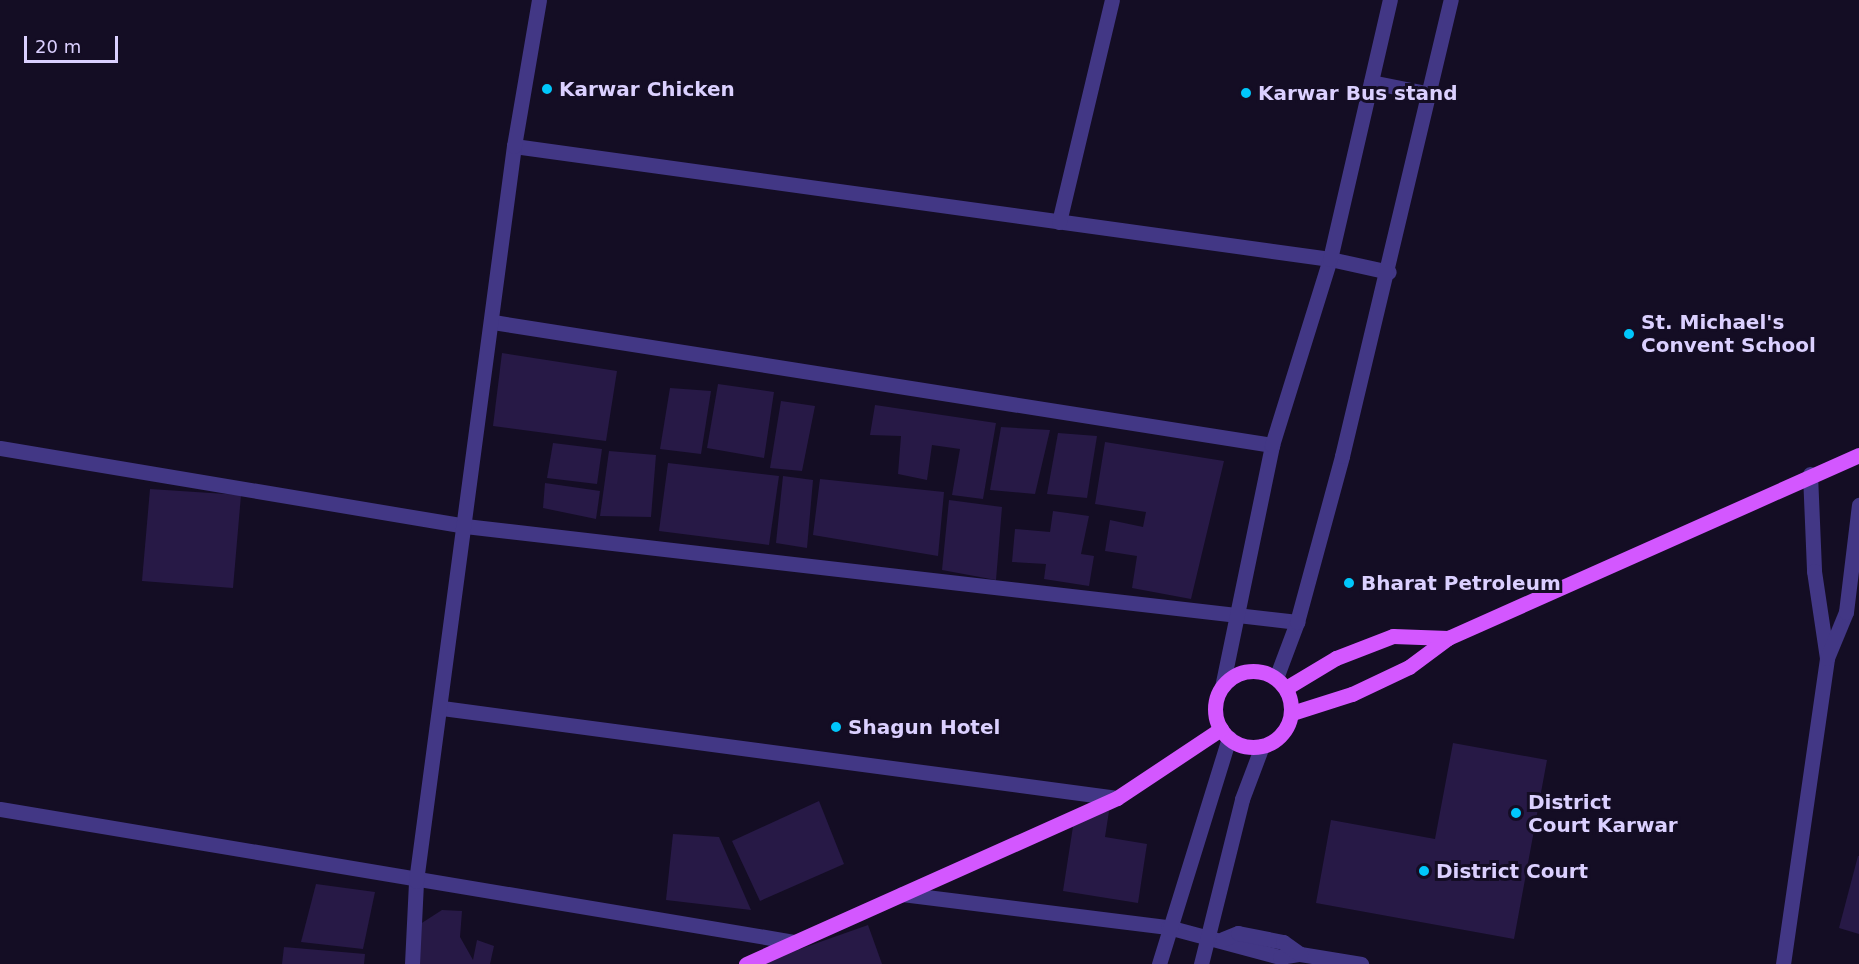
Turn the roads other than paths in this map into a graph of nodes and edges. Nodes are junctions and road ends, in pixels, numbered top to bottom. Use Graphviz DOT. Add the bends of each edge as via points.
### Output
graph roads {
  1 [pos="539,0"];
  2 [pos="1112,0"];
  3 [pos="1390,0"];
  4 [pos="1451,0"];
  5 [pos="1371,82"];
  6 [pos="1430,94"];
  7 [pos="514,146"];
  8 [pos="1059,222"];
  9 [pos="1330,259"];
  10 [pos="1389,272"];
  11 [pos="493,322"];
  12 [pos="1272,445"];
  13 [pos="0,448"];
  14 [pos="1859,454"];
  15 [pos="1810,474"];
  16 [pos="1859,505"];
  17 [pos="465,526"];
  18 [pos="1234,616"];
  19 [pos="1298,622"];
  20 [pos="1448,638"];
  21 [pos="1827,658"];
  22 [pos="1281,683"];
  23 [pos="1222,687"];
  24 [pos="442,708"];
  25 [pos="1292,713"];
  26 [pos="1225,734"];
  27 [pos="1262,746"];
  28 [pos="1117,798"];
  29 [pos="0,808"];
  30 [pos="416,881"];
  31 [pos="902,894"];
  32 [pos="1168,927"];
  33 [pos="1207,936"];
  34 [pos="795,942"];
  35 [pos="412,964"];
  36 [pos="746,964"];
  37 [pos="1159,964"];
  38 [pos="1201,964"];
  39 [pos="1361,964"];
  40 [pos="1783,964"];
  1 -- 7 [label="street"];
  2 -- 8 [label="street"];
  3 -- 5 [label="street"];
  4 -- 6 [label="street"];
  5 -- 6 [label="street"];
  5 -- 9 [label="street"];
  6 -- 10 [label="street"];
  7 -- 8 [label="street"];
  7 -- 11 [label="street"];
  8 -- 9 [label="street"];
  9 -- 10 [label="street"];
  9 -- 12 [label="street"];
  10 -- 19 [label="street"];
  11 -- 12 [label="street"];
  11 -- 17 [label="street"];
  12 -- 18 [label="street"];
  13 -- 17 [label="street"];
  14 -- 15 [label="main road"];
  15 -- 20 [label="main road"];
  15 -- 21 [label="street" via="1814,572"];
  16 -- 21 [label="street" via="1846,612"];
  17 -- 18 [label="street"];
  17 -- 24 [label="street"];
  18 -- 19 [label="street"];
  18 -- 23 [label="street"];
  19 -- 22 [label="street"];
  20 -- 22 [label="main road" via="1393,636"];
  20 -- 25 [label="main road" via="1409,667 1352,694"];
  21 -- 40 [label="street"];
  22 -- 23 [label="main road" via="1253,670 1236,675"];
  22 -- 25 [label="main road"];
  23 -- 26 [label="main road" via="1215,708"];
  24 -- 28 [label="street"];
  24 -- 30 [label="street"];
  25 -- 27 [label="main road" via="1282,734"];
  26 -- 27 [label="main road" via="1239,745"];
  26 -- 28 [label="main road" via="1188,750"];
  26 -- 32 [label="street"];
  27 -- 33 [label="street" via="1242,799"];
  28 -- 31 [label="main road"];
  29 -- 30 [label="street"];
  30 -- 34 [label="street"];
  30 -- 35 [label="street"];
  31 -- 32 [label="street"];
  31 -- 34 [label="main road"];
  32 -- 33 [label="street"];
  32 -- 37 [label="street"];
  33 -- 38 [label="street"];
  33 -- 39 [label="street" via="1280,957 1300,954"];
  34 -- 36 [label="main road"];
}
